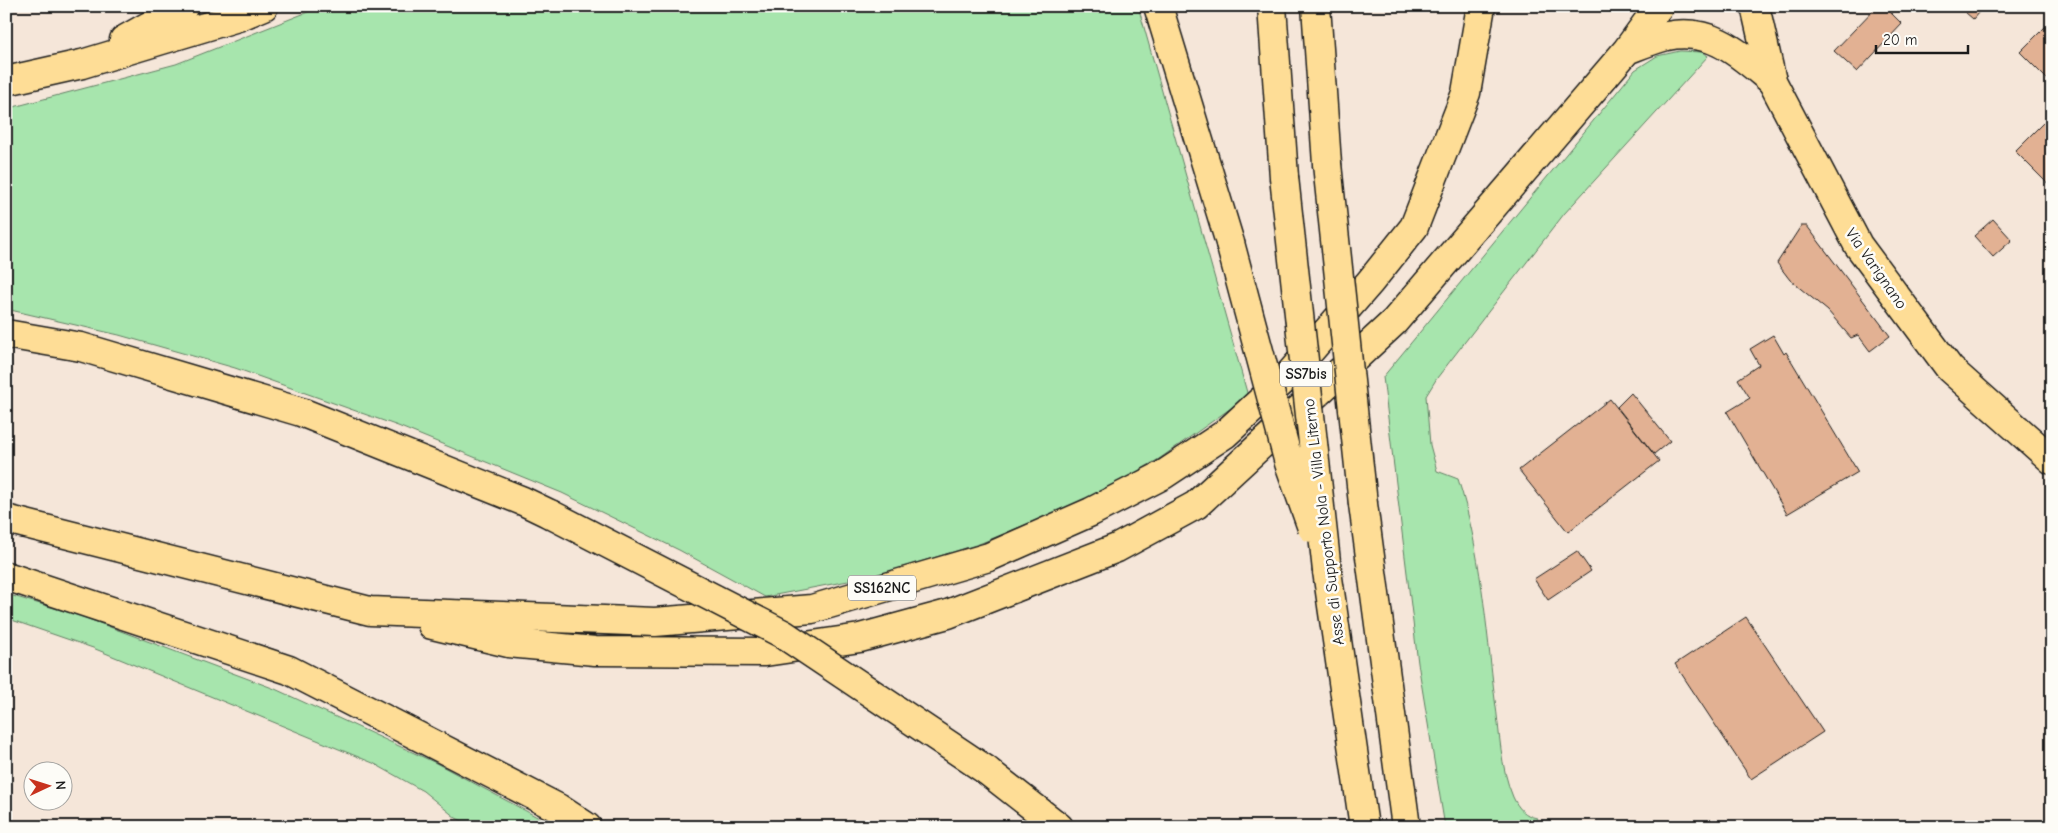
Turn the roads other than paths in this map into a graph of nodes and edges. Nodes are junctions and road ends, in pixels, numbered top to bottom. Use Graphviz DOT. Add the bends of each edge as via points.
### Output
graph roads {
  1 [pos="184,6"];
  2 [pos="264,6"];
  3 [pos="1158,6"];
  4 [pos="1272,6"];
  5 [pos="1316,6"];
  6 [pos="1481,6"];
  7 [pos="1659,6"];
  8 [pos="1755,6"];
  9 [pos="1627,50"];
  10 [pos="82,64"];
  11 [pos="6,81"];
  12 [pos="1772,81"];
  13 [pos="6,334"];
  14 [pos="2052,460"];
  15 [pos="6,519"];
  16 [pos="1327,571"];
  17 [pos="6,576"];
  18 [pos="370,611"];
  19 [pos="587,827"];
  20 [pos="1059,827"];
  21 [pos="1364,827"];
  22 [pos="1406,827"];
  1 -- 10 [label="main road"];
  2 -- 10 [label="main road" via="238,17"];
  3 -- 16 [label="main road, bridge" via="1230,243 1289,463"];
  4 -- 16 [label="main road, Asse di Supporto Nola - Villa Literno / SS7bis, bridge" via="1284,177"];
  5 -- 22 [label="main road, SS7bis, bridge" via="1327,164 1363,504"];
  6 -- 18 [label="main road, SS162NC" via="1466,93 1414,227 1288,376 1225,434 1163,475 1091,512 989,557 812,609 656,622"];
  7 -- 9 [label="main road"];
  8 -- 12 [label="main road, Via Varignano"];
  9 -- 12 [label="main road" via="1667,36 1705,36 1729,46"];
  9 -- 18 [label="main road" via="1394,322 1196,505 1117,548 948,614 860,638 765,652 595,651 508,643"];
  10 -- 11 [label="main road"];
  12 -- 14 [label="main road, Via Varignano" via="1858,245 1950,369"];
  13 -- 20 [label="main road, bridge" via="81,347 301,412 523,501 783,634 986,770"];
  15 -- 18 [label="main road, SS162NC"];
  16 -- 21 [label="main road, Asse di Supporto Nola - Villa Literno / SS7bis"];
  17 -- 19 [label="main road" via="289,670 558,808"];
}
